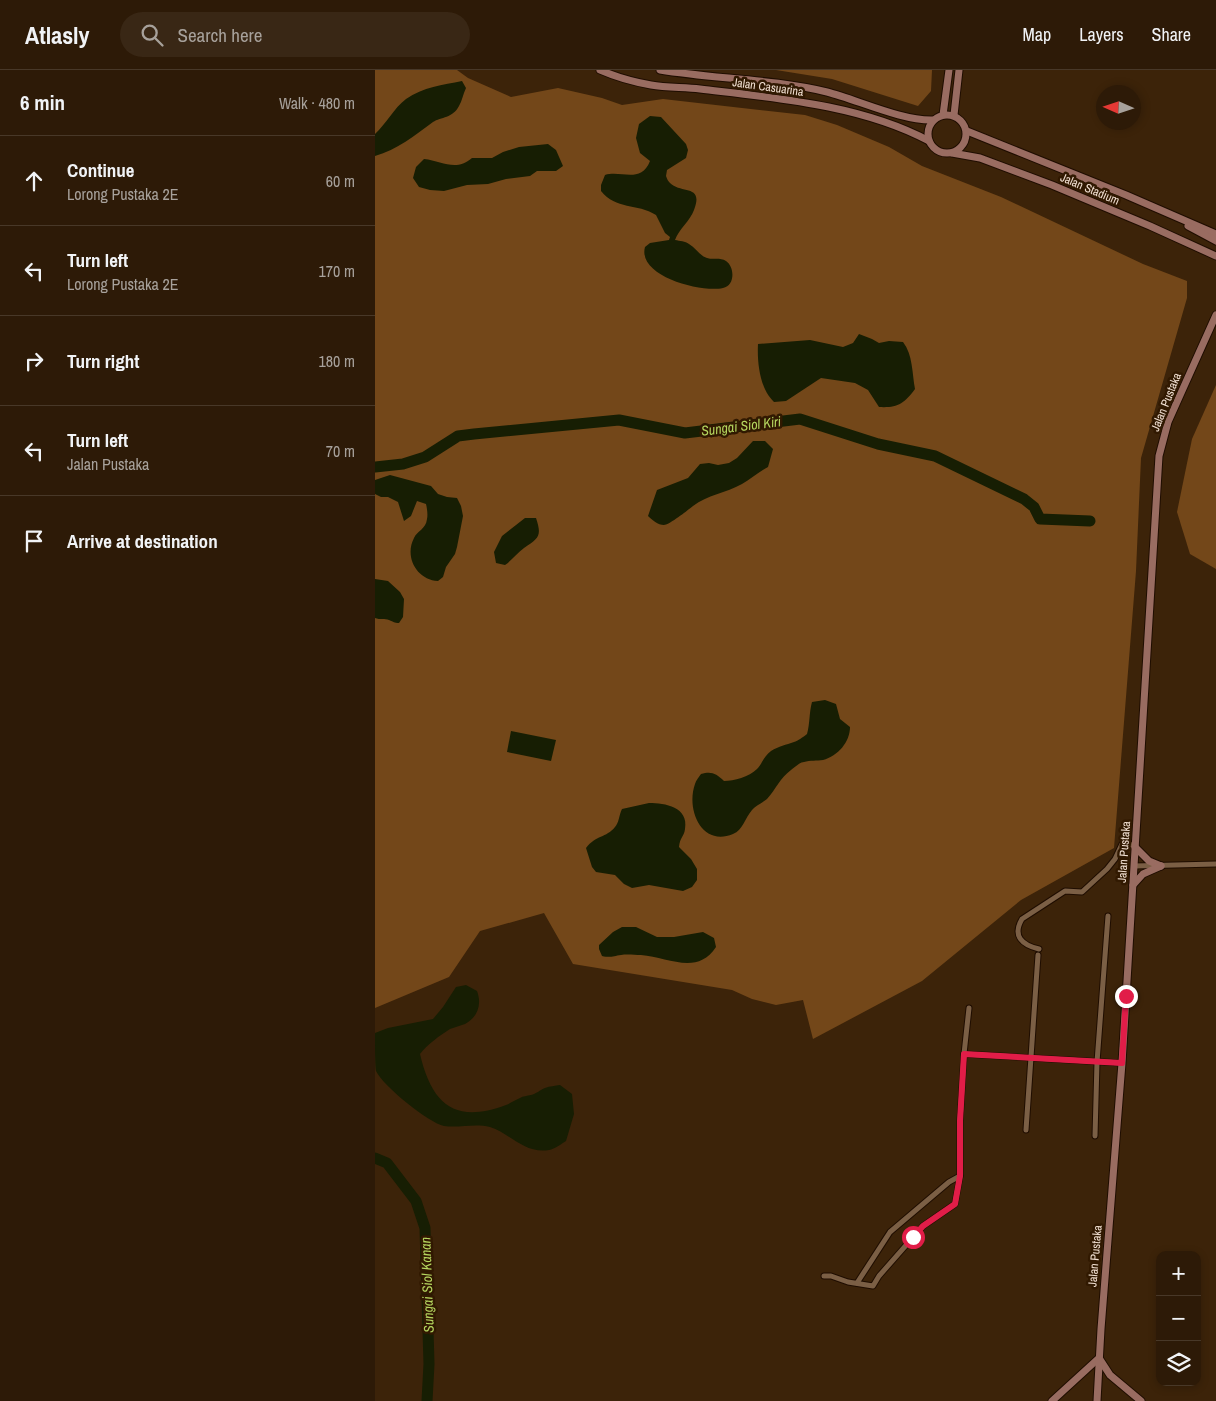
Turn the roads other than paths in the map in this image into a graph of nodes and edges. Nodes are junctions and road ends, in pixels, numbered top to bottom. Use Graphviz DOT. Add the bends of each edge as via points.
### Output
graph roads {
  1 [pos="600,70"];
  2 [pos="660,70"];
  3 [pos="949,70"];
  4 [pos="959,70"];
  5 [pos="943,114"];
  6 [pos="954,115"];
  7 [pos="933,120"];
  8 [pos="967,131"];
  9 [pos="929,141"];
  10 [pos="952,153"];
  11 [pos="1173,217"];
  12 [pos="1216,234"];
  13 [pos="1216,241"];
  14 [pos="1216,256"];
  15 [pos="1216,315"];
  16 [pos="1135,846"];
  17 [pos="1216,864"];
  18 [pos="1134,866"];
  19 [pos="1161,866"];
  20 [pos="1133,885"];
  21 [pos="1108,916"];
  22 [pos="1039,949"];
  23 [pos="1038,955"];
  24 [pos="969,1008"];
  25 [pos="964,1054"];
  26 [pos="1031,1058"];
  27 [pos="1097,1062"];
  28 [pos="1122,1063"];
  29 [pos="1027,1130"];
  30 [pos="1095,1136"];
  31 [pos="960,1176"];
  32 [pos="823,1276"];
  33 [pos="857,1283"];
  34 [pos="1099,1358"];
  35 [pos="1052,1401"];
  36 [pos="1097,1401"];
  37 [pos="1141,1401"];
  1 -- 9 [label="street, Jalan Casuarina" via="652,85 769,98 850,112 913,132"];
  2 -- 7 [label="street, Jalan Casuarina" via="826,92 923,121"];
  3 -- 5 [label="street"];
  4 -- 6 [label="street"];
  5 -- 6 [label="street"];
  5 -- 7 [label="street"];
  6 -- 8 [label="street"];
  7 -- 9 [label="street" via="928,130"];
  8 -- 10 [label="street" via="963,146"];
  8 -- 11 [label="street, Jalan Stadium"];
  9 -- 10 [label="street" via="941,152"];
  10 -- 14 [label="street, Jalan Stadium" via="980,158 1052,185"];
  11 -- 12 [label="street, Jalan Stadium"];
  11 -- 13 [label="street"];
  15 -- 16 [label="street, Jalan Pustaka" via="1168,422 1159,456"];
  16 -- 18 [label="street, Jalan Pustaka"];
  16 -- 19 [label="street" via="1149,861"];
  16 -- 22 [label="street" via="1122,844 1107,869 1082,892 1065,891 1021,919 1017,930 1020,939 1026,945"];
  17 -- 19 [label="street"];
  18 -- 19 [label="street"];
  18 -- 20 [label="street, Jalan Pustaka"];
  19 -- 20 [label="street" via="1143,874"];
  20 -- 28 [label="street, Jalan Pustaka"];
  21 -- 27 [label="street"];
  23 -- 26 [label="street"];
  24 -- 25 [label="street"];
  25 -- 26 [label="street"];
  25 -- 31 [label="street"];
  26 -- 27 [label="street"];
  26 -- 29 [label="street"];
  27 -- 28 [label="street"];
  27 -- 30 [label="street"];
  28 -- 34 [label="street, Jalan Pustaka"];
  31 -- 33 [label="street" via="890,1232"];
  31 -- 33 [label="street" via="955,1204 923,1226 873,1286"];
  32 -- 33 [label="street"];
  34 -- 35 [label="street"];
  34 -- 36 [label="street, Jalan Pustaka"];
  34 -- 37 [label="street" via="1110,1376"];
}
